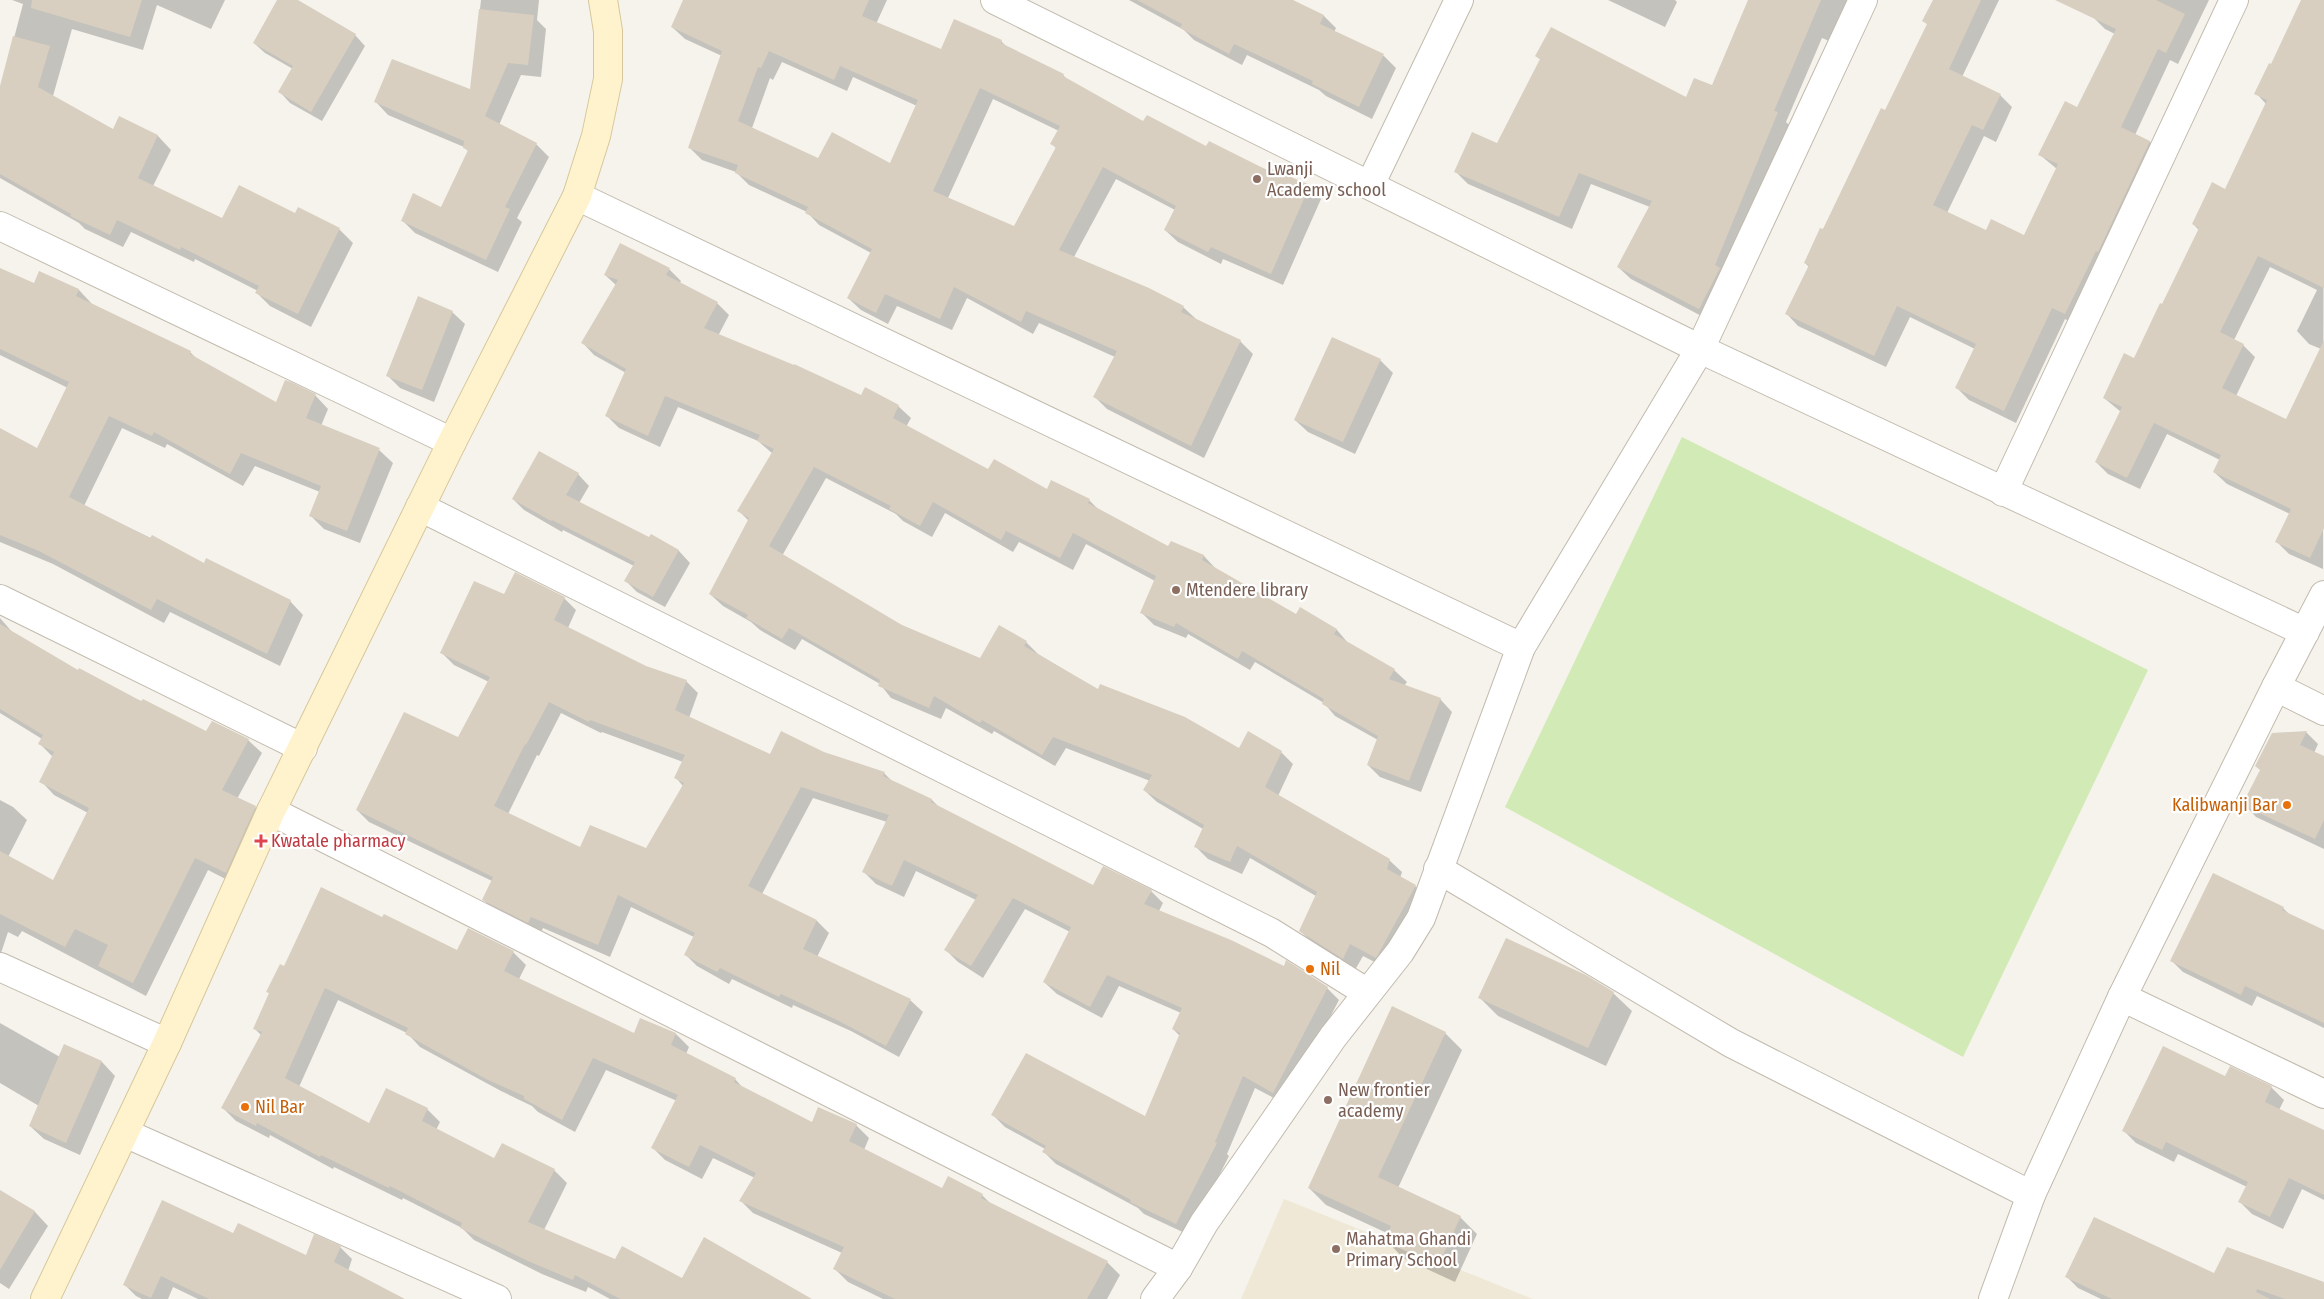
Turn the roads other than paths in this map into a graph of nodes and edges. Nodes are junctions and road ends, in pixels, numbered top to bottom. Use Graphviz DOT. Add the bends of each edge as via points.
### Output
graph roads {
  1 [pos="603,0"];
  2 [pos="995,0"];
  3 [pos="1459,0"];
  4 [pos="1863,0"];
  5 [pos="2234,0"];
  6 [pos="1370,185"];
  7 [pos="577,196"];
  8 [pos="0,226"];
  9 [pos="1700,349"];
  10 [pos="452,442"];
  11 [pos="2003,492"];
  12 [pos="420,507"];
  13 [pos="2324,595"];
  14 [pos="0,599"];
  15 [pos="2305,632"];
  16 [pos="1521,647"];
  17 [pos="2276,687"];
  18 [pos="2324,711"];
  19 [pos="303,748"];
  20 [pos="271,811"];
  21 [pos="1438,870"];
  22 [pos="0,967"];
  23 [pos="1366,992"];
  24 [pos="2122,998"];
  25 [pos="167,1043"];
  26 [pos="2324,1094"];
  27 [pos="125,1133"];
  28 [pos="2031,1195"];
  29 [pos="1178,1268"];
  30 [pos="45,1299"];
  31 [pos="497,1299"];
  32 [pos="1155,1299"];
  33 [pos="1993,1299"];
  1 -- 7 [label="main road" via="608,31 608,79 596,136"];
  2 -- 6 [label="street"];
  3 -- 6 [label="street"];
  4 -- 9 [label="street"];
  5 -- 11 [label="street"];
  6 -- 9 [label="street"];
  7 -- 10 [label="main road"];
  7 -- 16 [label="street"];
  8 -- 10 [label="street"];
  9 -- 11 [label="street"];
  9 -- 16 [label="street"];
  10 -- 12 [label="main road"];
  11 -- 15 [label="street"];
  12 -- 19 [label="main road"];
  12 -- 23 [label="street" via="1272,933"];
  13 -- 15 [label="street"];
  14 -- 19 [label="street"];
  15 -- 17 [label="street"];
  16 -- 21 [label="street"];
  17 -- 18 [label="street"];
  17 -- 24 [label="street"];
  19 -- 20 [label="main road"];
  20 -- 25 [label="main road"];
  20 -- 29 [label="street"];
  21 -- 23 [label="street" via="1421,918 1400,952"];
  21 -- 28 [label="street" via="1731,1042"];
  22 -- 25 [label="street"];
  23 -- 29 [label="street" via="1204,1223"];
  24 -- 26 [label="street"];
  24 -- 28 [label="street"];
  25 -- 27 [label="main road"];
  27 -- 30 [label="main road"];
  27 -- 31 [label="street"];
  28 -- 33 [label="street"];
  29 -- 32 [label="street"];
}
